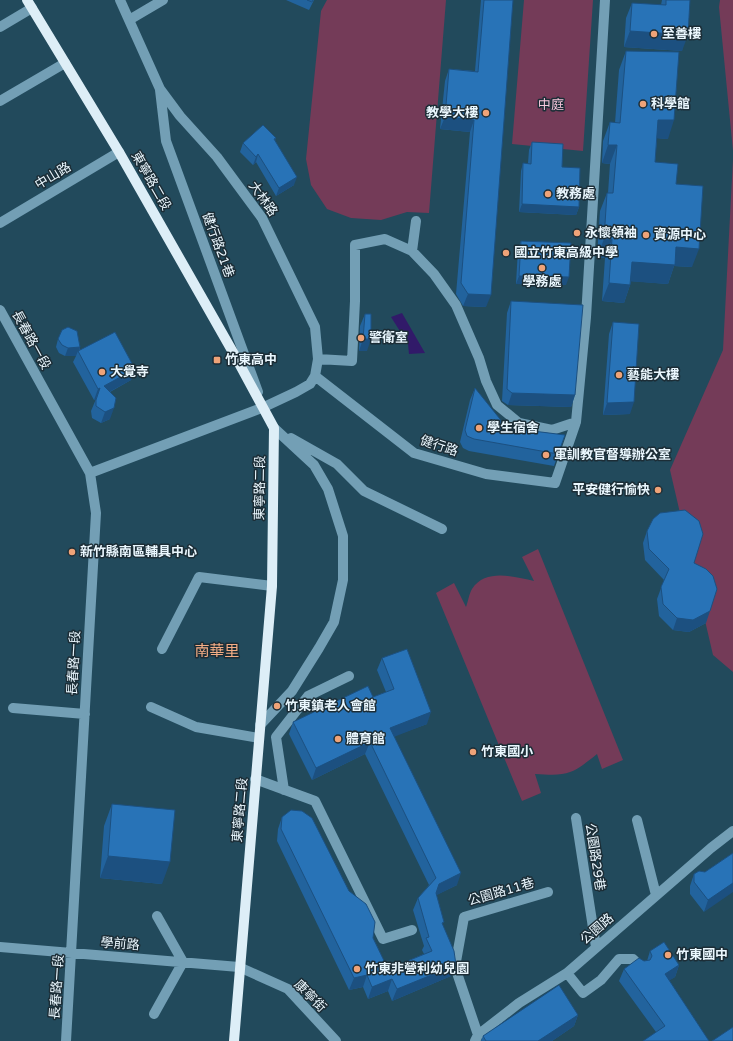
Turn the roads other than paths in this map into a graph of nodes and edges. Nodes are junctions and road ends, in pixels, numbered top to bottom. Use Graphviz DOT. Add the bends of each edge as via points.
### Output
graph roads {
  1 [pos="120,0"];
  2 [pos="163,0"];
  3 [pos="605,0"];
  4 [pos="29,4"];
  5 [pos="129,20"];
  6 [pos="0,27"];
  7 [pos="65,62"];
  8 [pos="160,90"];
  9 [pos="0,101"];
  10 [pos="119,152"];
  11 [pos="416,222"];
  12 [pos="0,223"];
  13 [pos="412,250"];
  14 [pos="0,310"];
  15 [pos="318,359"];
  16 [pos="315,376"];
  17 [pos="264,407"];
  18 [pos="576,422"];
  19 [pos="274,428"];
  20 [pos="90,473"];
  21 [pos="442,529"];
  22 [pos="272,586"];
  23 [pos="162,649"];
  24 [pos="349,676"];
  25 [pos="151,707"];
  26 [pos="13,708"];
  27 [pos="85,714"];
  28 [pos="260,725"];
  29 [pos="259,738"];
  30 [pos="255,779"];
  31 [pos="284,790"];
  32 [pos="576,818"];
  33 [pos="637,820"];
  34 [pos="733,832"];
  35 [pos="548,892"];
  36 [pos="656,895"];
  37 [pos="156,916"];
  38 [pos="412,930"];
  39 [pos="0,947"];
  40 [pos="596,947"];
  41 [pos="72,954"];
  42 [pos="183,962"];
  43 [pos="239,967"];
  44 [pos="641,967"];
  45 [pos="567,973"];
  46 [pos="154,1014"];
  47 [pos="477,1038"];
  48 [pos="66,1041"];
  49 [pos="234,1041"];
  50 [pos="336,1041"];
  1 -- 5 [label="street, 大林路"];
  2 -- 5 [label="street"];
  3 -- 18 [label="street" via="586,317"];
  4 -- 6 [label="street"];
  4 -- 7 [label="main road, 東寧路二段"];
  5 -- 8 [label="street, 大林路"];
  7 -- 9 [label="street"];
  7 -- 10 [label="main road, 東寧路二段"];
  8 -- 15 [label="street, 大林路" via="217,157 262,218 315,327"];
  8 -- 17 [label="street, 健行路21巷" via="166,141"];
  10 -- 12 [label="street, 中山路"];
  10 -- 17 [label="main road, 東寧路二段"];
  11 -- 13 [label="street"];
  13 -- 15 [label="street" via="385,239 355,245 352,361"];
  13 -- 18 [label="street" via="434,274 456,305 497,404 520,423 552,430"];
  14 -- 20 [label="street, 長春路一段"];
  15 -- 16 [label="street, 大林路"];
  16 -- 17 [label="street" via="310,384"];
  16 -- 18 [label="street, 健行路" via="414,453 486,474 555,483"];
  17 -- 19 [label="main road, 東寧路二段"];
  17 -- 20 [label="street"];
  19 -- 21 [label="street" via="337,464 364,491"];
  19 -- 22 [label="main road, 東寧路二段"];
  19 -- 28 [label="street" via="314,464 328,489 343,536 343,580 334,622 292,691"];
  20 -- 27 [label="street, 長春路一段" via="96,513"];
  22 -- 23 [label="street" via="200,577"];
  22 -- 28 [label="main road, 東寧路二段"];
  24 -- 31 [label="street" via="308,696 276,737"];
  25 -- 29 [label="street" via="196,727"];
  26 -- 27 [label="street"];
  27 -- 41 [label="street, 長春路一段"];
  28 -- 29 [label="main road, 東寧路二段"];
  29 -- 30 [label="main road, 東寧路二段"];
  30 -- 31 [label="street"];
  30 -- 43 [label="main road, 東寧路二段"];
  31 -- 38 [label="street" via="314,801 383,939"];
  32 -- 40 [label="street, 公園路29巷"];
  33 -- 36 [label="street"];
  34 -- 36 [label="street, 公園路"];
  35 -- 47 [label="street, 公園路11巷" via="464,917 455,967"];
  36 -- 40 [label="street, 公園路"];
  37 -- 42 [label="street"];
  39 -- 41 [label="street, 學前路"];
  40 -- 45 [label="street, 公園路"];
  41 -- 42 [label="street, 學前路"];
  41 -- 48 [label="street, 長春路一段"];
  42 -- 43 [label="street, 學前路"];
  42 -- 46 [label="street"];
  43 -- 49 [label="main road, 東寧路二段"];
  43 -- 50 [label="street, 康寧街" via="288,989"];
  44 -- 45 [label="street" via="633,958 619,959 601,980 583,993"];
  45 -- 47 [label="street, 公園路" via="519,1003"];
}
